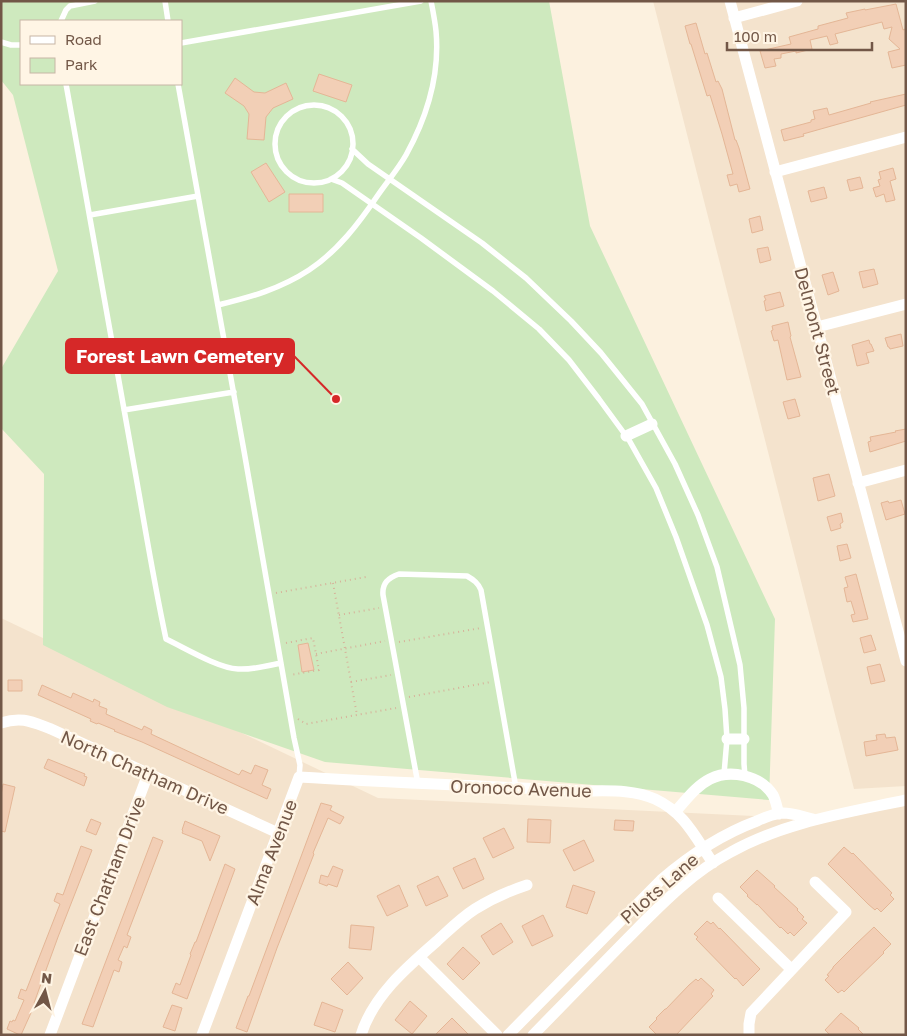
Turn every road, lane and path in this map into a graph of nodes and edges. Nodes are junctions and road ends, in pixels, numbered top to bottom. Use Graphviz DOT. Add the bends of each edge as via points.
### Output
graph roads {
  1 [pos="95,1"];
  2 [pos="165,1"];
  3 [pos="421,1"];
  4 [pos="431,1"];
  5 [pos="730,1"];
  6 [pos="796,1"];
  7 [pos="69,4"];
  8 [pos="734,18"];
  9 [pos="61,20"];
  10 [pos="168,20"];
  11 [pos="1,42"];
  12 [pos="182,43"];
  13 [pos="20,45"];
  14 [pos="66,85"];
  15 [pos="178,85"];
  16 [pos="906,137"];
  17 [pos="352,149"];
  18 [pos="775,172"];
  19 [pos="331,179"];
  20 [pos="389,179"];
  21 [pos="198,196"];
  22 [pos="372,204"];
  23 [pos="90,215"];
  24 [pos="906,304"];
  25 [pos="218,305"];
  26 [pos="816,327"];
  27 [pos="234,392"];
  28 [pos="124,410"];
  29 [pos="652,424"];
  30 [pos="626,436"];
  31 [pos="906,470"];
  32 [pos="858,483"];
  33 [pos="366,577"];
  34 [pos="333,583"];
  35 [pos="269,594"];
  36 [pos="385,607"];
  37 [pos="339,615"];
  38 [pos="488,626"];
  39 [pos="903,636"];
  40 [pos="392,642"];
  41 [pos="278,644"];
  42 [pos="346,648"];
  43 [pos="316,654"];
  44 [pos="906,660"];
  45 [pos="281,663"];
  46 [pos="398,674"];
  47 [pos="283,676"];
  48 [pos="497,681"];
  49 [pos="351,682"];
  50 [pos="402,698"];
  51 [pos="404,707"];
  52 [pos="290,714"];
  53 [pos="357,715"];
  54 [pos="6,721"];
  55 [pos="727,739"];
  56 [pos="744,739"];
  57 [pos="148,774"];
  58 [pos="724,774"];
  59 [pos="745,776"];
  60 [pos="299,777"];
  61 [pos="418,784"];
  62 [pos="516,788"];
  63 [pos="906,800"];
  64 [pos="676,811"];
  65 [pos="779,814"];
  66 [pos="815,819"];
  67 [pos="278,833"];
  68 [pos="704,849"];
  69 [pos="713,863"];
  70 [pos="815,882"];
  71 [pos="527,885"];
  72 [pos="718,898"];
  73 [pos="593,948"];
  74 [pos="419,957"];
  75 [pos="605,961"];
  76 [pos="791,969"];
  77 [pos="50,1035"];
  78 [pos="202,1035"];
  79 [pos="361,1035"];
  80 [pos="497,1035"];
  81 [pos="508,1035"];
  82 [pos="533,1035"];
  83 [pos="749,1035"];
  1 -- 7 [label="lane"];
  2 -- 10 [label="lane"];
  3 -- 12 [label="lane"];
  4 -- 20 [label="lane" via="436,54 430,101 406,155"];
  5 -- 8 [label="street, Delmont Street"];
  6 -- 8 [label="street"];
  7 -- 9 [label="lane"];
  8 -- 18 [label="street, Delmont Street"];
  11 -- 13 [label="lane"];
  14 -- 23 [label="lane"];
  15 -- 21 [label="lane, Alma Avenue"];
  16 -- 18 [label="street"];
  17 -- 19 [label="lane" via="346,167"];
  17 -- 19 [label="lane" via="349,127 333,110 323,106 300,107 282,121 275,143 280,164 303,181"];
  17 -- 20 [label="lane"];
  18 -- 26 [label="street, Delmont Street"];
  19 -- 22 [label="lane"];
  20 -- 22 [label="lane"];
  20 -- 29 [label="lane" via="482,243 526,278 601,353 642,404"];
  21 -- 23 [label="lane"];
  21 -- 25 [label="lane, Alma Avenue"];
  22 -- 25 [label="lane" via="340,244 309,270 275,289"];
  22 -- 30 [label="lane" via="493,291 539,329 569,360"];
  23 -- 28 [label="lane"];
  24 -- 26 [label="street"];
  25 -- 27 [label="lane, Alma Avenue"];
  26 -- 32 [label="street, Delmont Street"];
  27 -- 28 [label="lane"];
  27 -- 35 [label="lane, Alma Avenue"];
  28 -- 45 [label="lane" via="166,639 224,666 238,669"];
  29 -- 30 [label="street"];
  29 -- 56 [label="lane" via="679,473 717,567 740,665"];
  30 -- 55 [label="lane" via="656,488 707,625 721,677"];
  31 -- 32 [label="street"];
  32 -- 39 [label="street, Delmont Street"];
  33 -- 34 [label="path"];
  34 -- 35 [label="path"];
  34 -- 37 [label="path"];
  35 -- 41 [label="lane, Alma Avenue"];
  36 -- 37 [label="path"];
  36 -- 38 [label="lane" via="383,588 392,576 467,576 482,590"];
  36 -- 40 [label="lane"];
  37 -- 42 [label="path"];
  38 -- 40 [label="path"];
  38 -- 48 [label="lane"];
  39 -- 44 [label="street, Delmont Street"];
  40 -- 42 [label="path"];
  40 -- 46 [label="lane"];
  41 -- 43 [label="path" via="313,638"];
  41 -- 45 [label="lane, Alma Avenue"];
  42 -- 43 [label="path"];
  42 -- 49 [label="path"];
  43 -- 47 [label="path" via="319,670"];
  45 -- 47 [label="lane, Alma Avenue"];
  46 -- 49 [label="path"];
  46 -- 50 [label="lane"];
  47 -- 52 [label="lane, Alma Avenue"];
  48 -- 50 [label="path"];
  48 -- 62 [label="lane"];
  49 -- 53 [label="path"];
  50 -- 51 [label="lane"];
  51 -- 53 [label="path"];
  51 -- 61 [label="lane"];
  52 -- 53 [label="path" via="306,724"];
  52 -- 60 [label="lane, Alma Avenue" via="300,765"];
  54 -- 57 [label="street, North Chatham Drive" via="23,720 51,730"];
  55 -- 56 [label="street"];
  55 -- 58 [label="lane"];
  56 -- 59 [label="lane"];
  57 -- 67 [label="street, North Chatham Drive"];
  57 -- 77 [label="street, East Chatham Drive"];
  58 -- 59 [label="street"];
  58 -- 64 [label="street" via="697,788"];
  59 -- 65 [label="street" via="768,789"];
  60 -- 61 [label="street, Oronoco Avenue"];
  60 -- 67 [label="street, Alma Avenue"];
  61 -- 62 [label="street, Oronoco Avenue"];
  62 -- 64 [label="street, Oronoco Avenue" via="631,792 655,799"];
  63 -- 66 [label="street"];
  64 -- 68 [label="street, Oronoco Avenue"];
  65 -- 66 [label="street, Pilots Lane"];
  65 -- 68 [label="street, Pilots Lane" via="748,824"];
  66 -- 69 [label="street, Pilots Lane" via="762,837"];
  67 -- 78 [label="street, Alma Avenue"];
  68 -- 69 [label="street, Oronoco Avenue"];
  68 -- 73 [label="street, Pilots Lane" via="661,880"];
  69 -- 75 [label="street, Pilots Lane" via="659,906"];
  70 -- 76 [label="street" via="846,912"];
  71 -- 74 [label="street" via="475,909"];
  72 -- 76 [label="street"];
  73 -- 75 [label="street"];
  73 -- 81 [label="street, Pilots Lane"];
  74 -- 79 [label="street" via="377,1002"];
  74 -- 80 [label="street"];
  75 -- 82 [label="street, Pilots Lane"];
  76 -- 83 [label="street" via="751,1013"];
}
